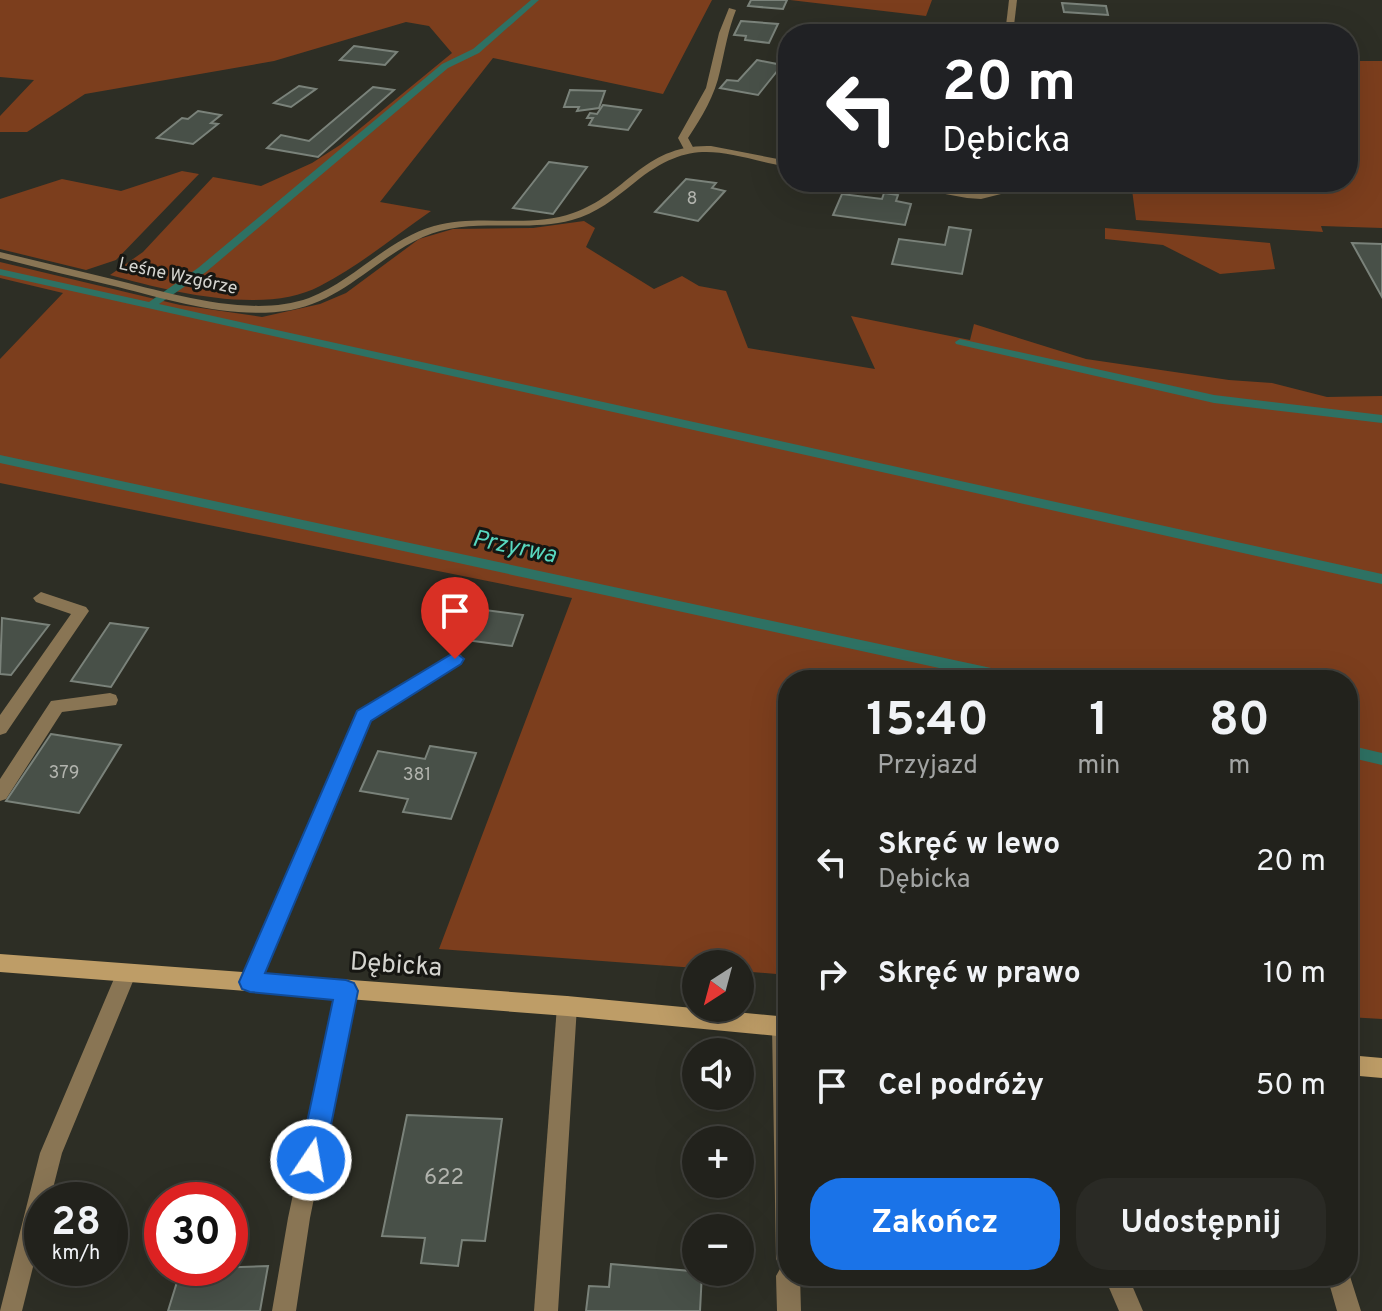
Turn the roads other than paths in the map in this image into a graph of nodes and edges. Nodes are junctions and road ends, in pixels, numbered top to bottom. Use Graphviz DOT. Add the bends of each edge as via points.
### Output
graph roads {
  1 [pos="1013,0"];
  2 [pos="732,10"];
  3 [pos="1010,24"];
  4 [pos="689,149"];
  5 [pos="778,162"];
  6 [pos="957,192"];
  7 [pos="997,192"];
  8 [pos="0,255"];
  9 [pos="41,598"];
  10 [pos="455,659"];
  11 [pos="110,700"];
  12 [pos="0,728"];
  13 [pos="0,794"];
  14 [pos="0,963"];
  15 [pos="126,974"];
  16 [pos="250,982"];
  17 [pos="346,991"];
  18 [pos="567,1006"];
  19 [pos="778,1026"];
  20 [pos="1358,1066"];
  21 [pos="1382,1068"];
  22 [pos="788,1286"];
  23 [pos="1120,1286"];
  24 [pos="1342,1286"];
  25 [pos="10,1311"];
  26 [pos="284,1311"];
  27 [pos="546,1311"];
  28 [pos="789,1311"];
  29 [pos="1131,1311"];
  30 [pos="1349,1311"];
  1 -- 3 [label="street"];
  2 -- 4 [label="street" via="720,36 716,72 683,138"];
  4 -- 5 [label="street"];
  4 -- 8 [label="street, Leśne Wzgórze" via="662,159 597,206 574,216 454,225 421,233 341,287 295,305 215,308"];
  6 -- 7 [label="street"];
  9 -- 12 [label="street" via="81,611"];
  10 -- 16 [label="street" via="364,716"];
  11 -- 13 [label="street" via="57,706"];
  14 -- 15 [label="street, Dębicka"];
  15 -- 16 [label="street, Dębicka"];
  15 -- 25 [label="street" via="51,1153"];
  16 -- 17 [label="street, Dębicka"];
  17 -- 18 [label="street, Dębicka"];
  17 -- 26 [label="street"];
  18 -- 19 [label="street, Dębicka"];
  18 -- 27 [label="street"];
  20 -- 21 [label="street"];
  22 -- 28 [label="street"];
  23 -- 29 [label="street"];
  24 -- 30 [label="street"];
}
